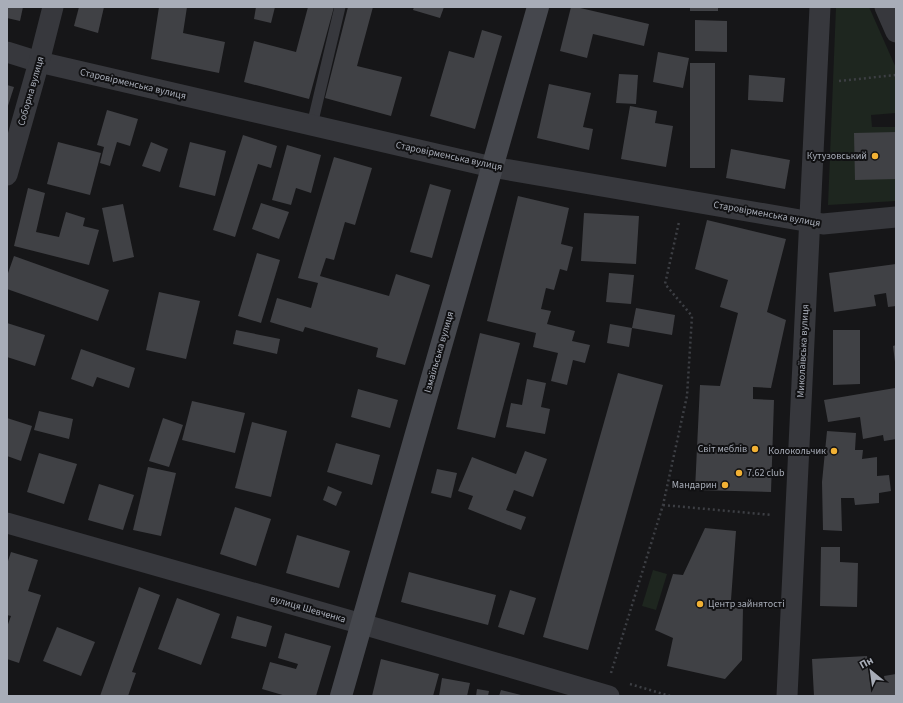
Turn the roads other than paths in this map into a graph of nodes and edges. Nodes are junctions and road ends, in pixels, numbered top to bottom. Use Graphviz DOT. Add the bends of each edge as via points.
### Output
graph roads {
  1 [pos="53,7"];
  2 [pos="340,7"];
  3 [pos="538,7"];
  4 [pos="820,7"];
  5 [pos="885,7"];
  6 [pos="896,32"];
  7 [pos="7,52"];
  8 [pos="39,62"];
  9 [pos="312,125"];
  10 [pos="492,167"];
  11 [pos="7,175"];
  12 [pos="896,217"];
  13 [pos="810,221"];
  14 [pos="7,523"];
  15 [pos="362,624"];
  16 [pos="609,687"];
  17 [pos="341,696"];
  18 [pos="788,696"];
  1 -- 8 [label="street, Соборна вулиця"];
  2 -- 9 [label="lane"];
  3 -- 10 [label="main road, Ізмаїльська вулиця"];
  4 -- 13 [label="street, Миколаївська вулиця"];
  5 -- 6 [label="street"];
  7 -- 8 [label="street, Старовірменська вулиця"];
  8 -- 9 [label="street, Старовірменська вулиця"];
  8 -- 11 [label="street, Соборна вулиця"];
  9 -- 10 [label="street, Старовірменська вулиця"];
  10 -- 13 [label="street, Старовірменська вулиця"];
  10 -- 15 [label="main road, Ізмаїльська вулиця"];
  12 -- 13 [label="street, Старовірменська вулиця" via="823,224"];
  13 -- 18 [label="street, Миколаївська вулиця"];
  14 -- 15 [label="street, вулиця Шевченка"];
  15 -- 16 [label="street, вулиця Шевченка"];
  15 -- 17 [label="main road, Ізмаїльська вулиця"];
}
